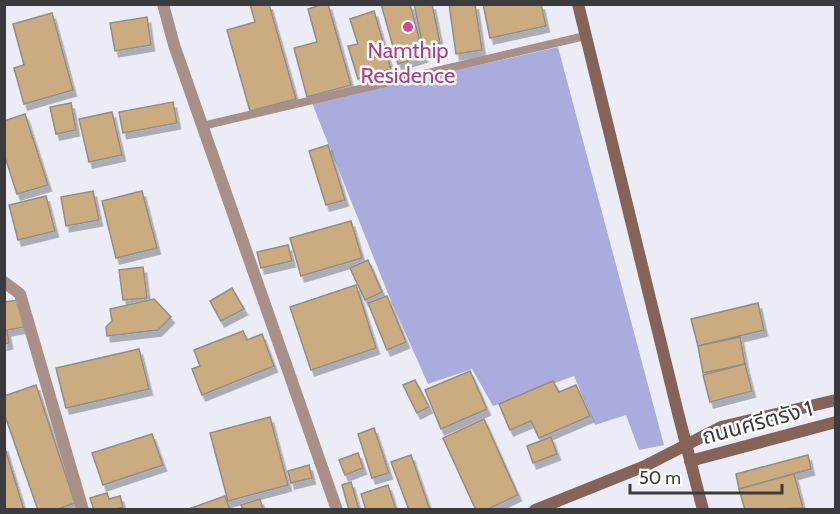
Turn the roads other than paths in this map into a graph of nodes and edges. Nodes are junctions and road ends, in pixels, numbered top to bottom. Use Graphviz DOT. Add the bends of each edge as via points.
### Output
graph roads {
  1 [pos="163,4"];
  2 [pos="578,4"];
  3 [pos="585,36"];
  4 [pos="202,126"];
  5 [pos="4,282"];
  6 [pos="836,400"];
  7 [pos="836,422"];
  8 [pos="687,445"];
  9 [pos="690,461"];
  10 [pos="83,510"];
  11 [pos="337,510"];
  12 [pos="535,510"];
  13 [pos="703,510"];
  1 -- 4 [label="street"];
  2 -- 3 [label="street"];
  3 -- 4 [label="lane"];
  3 -- 8 [label="street"];
  4 -- 11 [label="street"];
  5 -- 10 [label="street" via="20,294"];
  6 -- 8 [label="street, ถนนศรีตรัง 1" via="721,427"];
  7 -- 9 [label="street, ถนนศรีตรัง 1"];
  8 -- 9 [label="street"];
  8 -- 12 [label="street, ถนนศรีตรัง 1"];
  9 -- 13 [label="street"];
}
